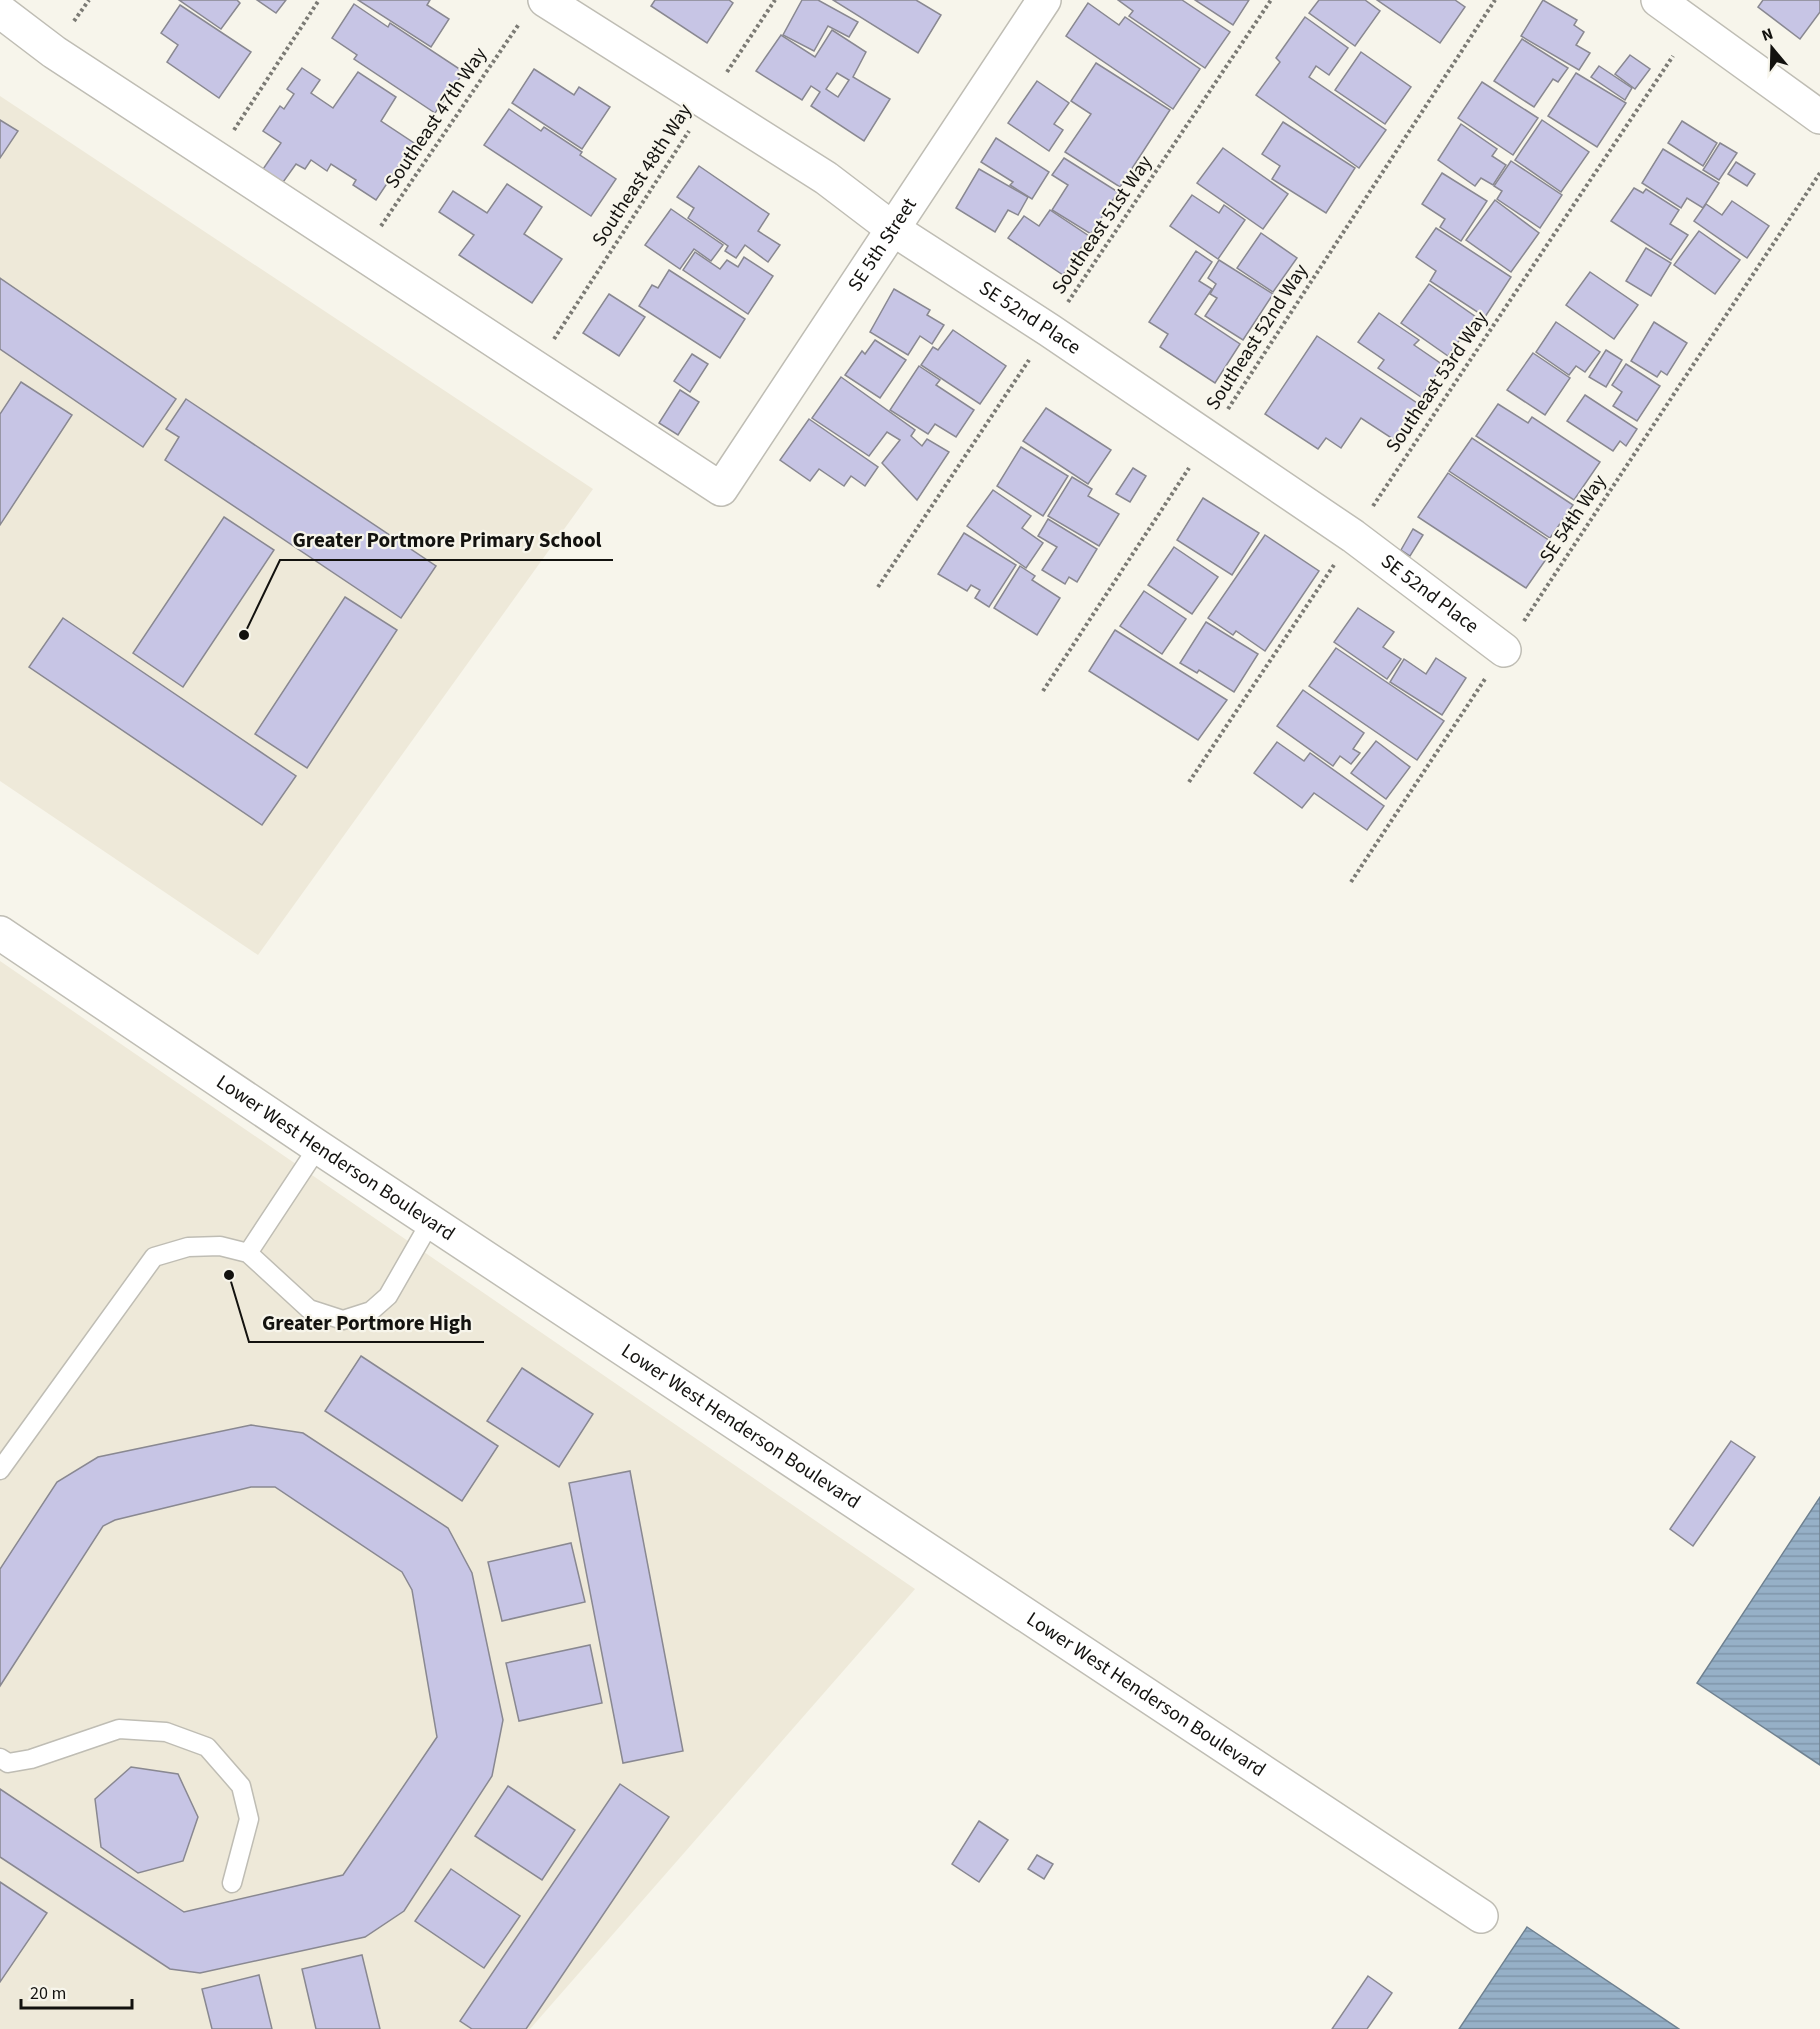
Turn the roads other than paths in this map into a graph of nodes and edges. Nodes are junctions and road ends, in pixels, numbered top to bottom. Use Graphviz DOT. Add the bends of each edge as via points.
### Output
graph roads {
  1 [pos="1044,0"];
  2 [pos="1658,0"];
  3 [pos="0,10"];
  4 [pos="534,10"];
  5 [pos="1820,117"];
  6 [pos="893,229"];
  7 [pos="1504,650"];
  8 [pos="0,933"];
  9 [pos="318,1147"];
  10 [pos="430,1221"];
  11 [pos="248,1253"];
  12 [pos="0,1470"];
  13 [pos="0,1758"];
  14 [pos="232,1883"];
  15 [pos="1481,1916"];
  1 -- 6 [label="street, SE 5th Street"];
  2 -- 5 [label="street"];
  3 -- 6 [label="street, SE 5th Street" via="54,52 721,489"];
  4 -- 6 [label="street, SE 52nd Place" via="707,103 826,178"];
  6 -- 7 [label="street, SE 52nd Place" via="1353,536"];
  8 -- 9 [label="street, Lower West Henderson Boulevard"];
  9 -- 10 [label="street, Lower West Henderson Boulevard"];
  9 -- 11 [label="lane"];
  10 -- 11 [label="lane" via="388,1296 371,1311 343,1320 309,1309"];
  10 -- 15 [label="street, Lower West Henderson Boulevard"];
  11 -- 12 [label="lane" via="220,1246 188,1247 154,1257"];
  13 -- 14 [label="lane" via="8,1763 31,1759 119,1729 166,1731 207,1747 241,1786 249,1819"];
}
